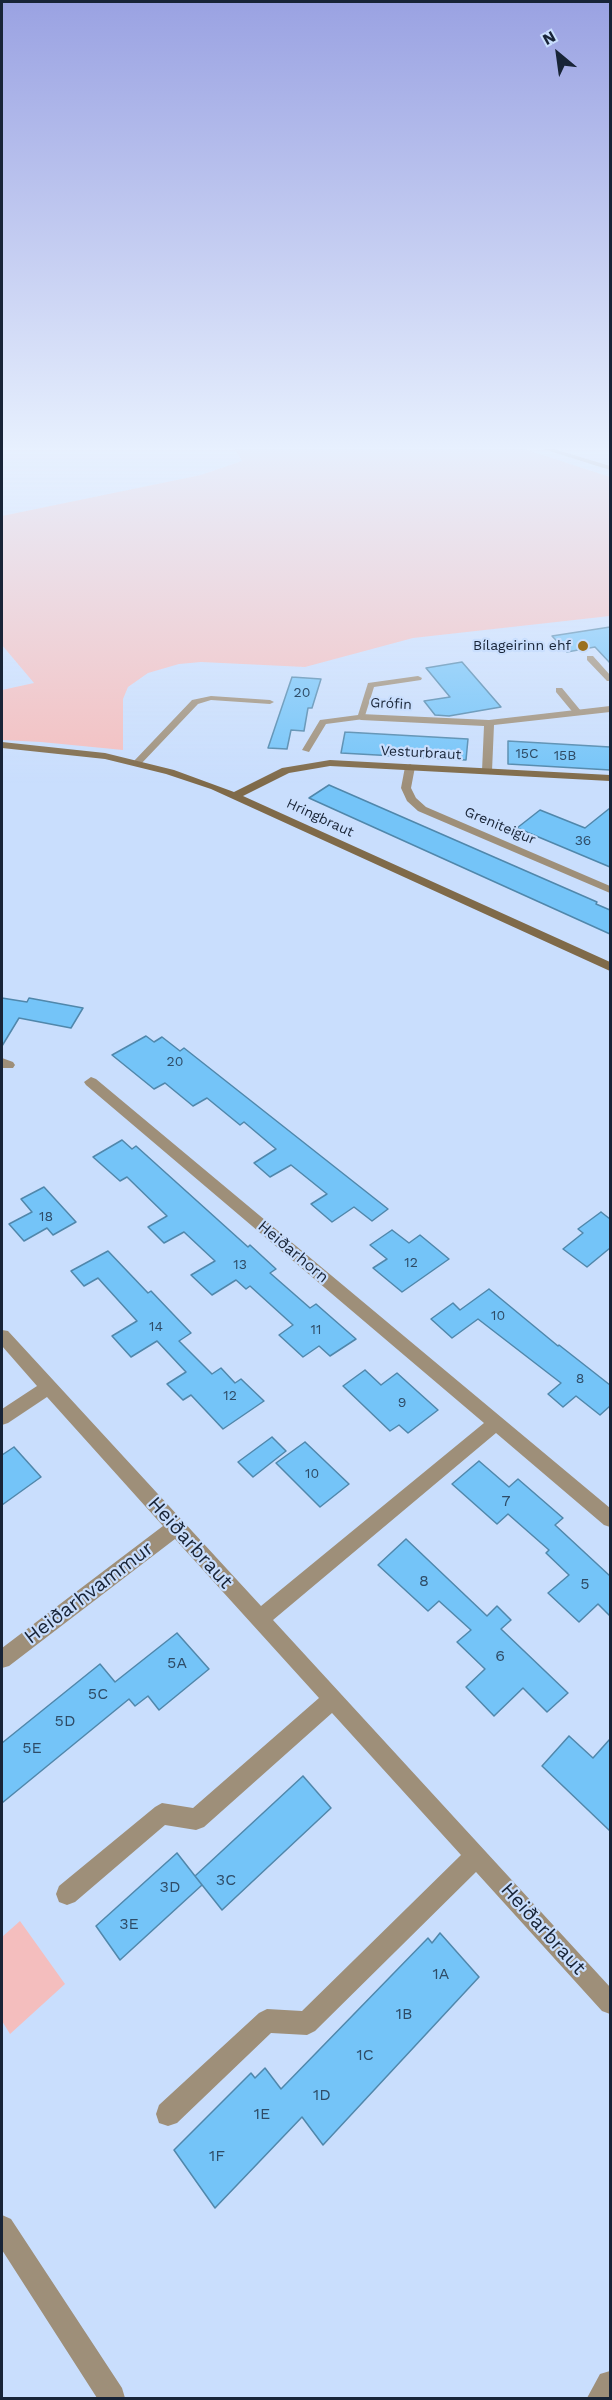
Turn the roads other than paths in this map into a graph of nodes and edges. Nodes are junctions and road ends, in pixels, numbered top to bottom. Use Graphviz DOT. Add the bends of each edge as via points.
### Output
graph roads {
  1 [pos="590,658"];
  2 [pos="418,678"];
  3 [pos="610,679"];
  4 [pos="559,690"];
  5 [pos="270,702"];
  6 [pos="610,709"];
  7 [pos="578,713"];
  8 [pos="361,717"];
  9 [pos="489,723"];
  10 [pos="2,745"];
  11 [pos="306,750"];
  12 [pos="138,763"];
  13 [pos="411,767"];
  14 [pos="488,771"];
  15 [pos="610,778"];
  16 [pos="236,795"];
  17 [pos="610,890"];
  18 [pos="610,968"];
  19 [pos="91,1082"];
  20 [pos="2,1336"];
  21 [pos="48,1387"];
  22 [pos="2,1418"];
  23 [pos="496,1423"];
  24 [pos="610,1519"];
  25 [pos="176,1527"];
  26 [pos="260,1619"];
  27 [pos="2,1659"];
  28 [pos="333,1699"];
  29 [pos="477,1856"];
  30 [pos="68,1894"];
  31 [pos="610,2003"];
  32 [pos="168,2114"];
  33 [pos="2,2228"];
  34 [pos="610,2384"];
  35 [pos="111,2398"];
  36 [pos="600,2398"];
  1 -- 3 [label="lane"];
  2 -- 8 [label="lane" via="371,685"];
  4 -- 7 [label="lane"];
  5 -- 12 [label="lane" via="211,698 195,702"];
  6 -- 7 [label="street, Grófin"];
  7 -- 9 [label="street, Grófin"];
  8 -- 9 [label="street, Grófin"];
  8 -- 11 [label="lane, Grófin" via="323,722"];
  9 -- 14 [label="street"];
  10 -- 12 [label="main road, Hringbraut" via="73,751"];
  12 -- 16 [label="main road, Hringbraut"];
  13 -- 14 [label="main road, Vesturbraut"];
  13 -- 16 [label="main road, Vesturbraut" via="315,764 275,774"];
  13 -- 17 [label="street, Greniteigur" via="405,784 407,794 422,809"];
  14 -- 15 [label="main road, Vesturbraut"];
  16 -- 18 [label="main road, Hringbraut"];
  19 -- 23 [label="street, Heiðarhorn"];
  20 -- 21 [label="street, Heiðarbraut"];
  21 -- 22 [label="street"];
  21 -- 25 [label="street, Heiðarbraut"];
  23 -- 24 [label="street, Heiðarhorn"];
  23 -- 26 [label="street"];
  25 -- 26 [label="street, Heiðarbraut"];
  25 -- 27 [label="street, Heiðarhvammur"];
  26 -- 28 [label="street, Heiðarbraut"];
  28 -- 29 [label="street, Heiðarbraut"];
  28 -- 30 [label="street" via="196,1819 162,1814"];
  29 -- 31 [label="street, Heiðarbraut"];
  29 -- 32 [label="street" via="307,2024 267,2022"];
  33 -- 35 [label="street"];
  34 -- 36 [label="street"];
}
